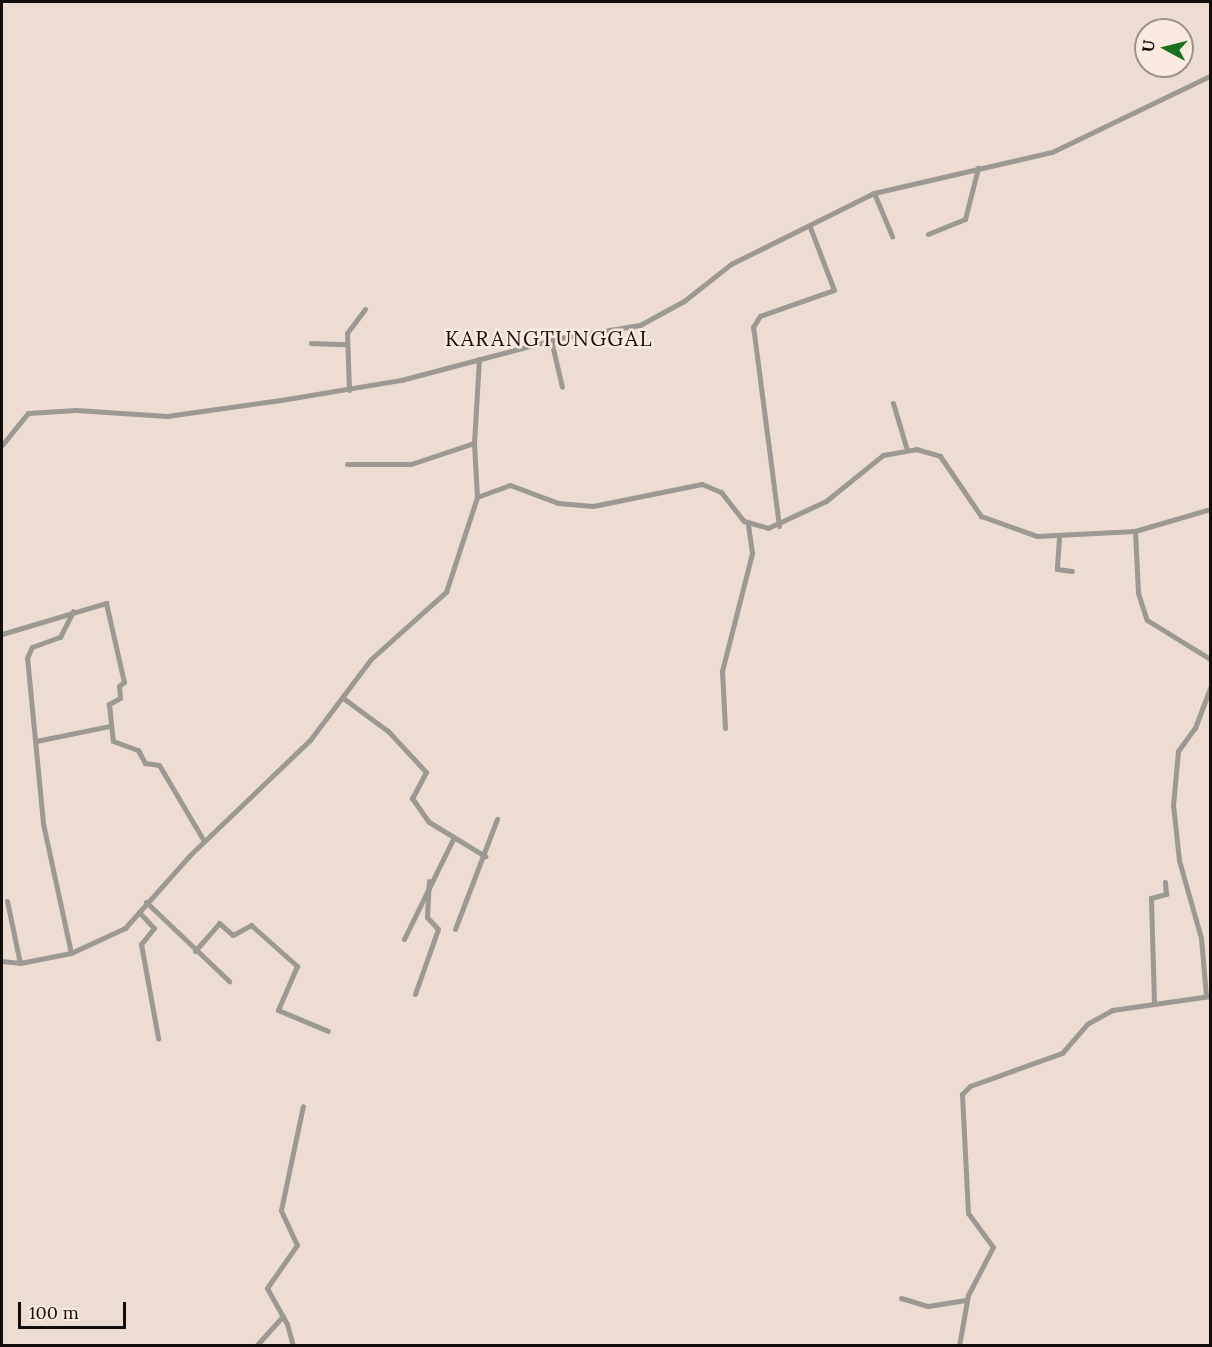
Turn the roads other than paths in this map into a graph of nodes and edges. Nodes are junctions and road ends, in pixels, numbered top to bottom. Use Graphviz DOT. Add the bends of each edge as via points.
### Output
graph roads {
  1 [pos="1210,76"];
  2 [pos="978,168"];
  3 [pos="874,194"];
  4 [pos="810,227"];
  5 [pos="928,234"];
  6 [pos="891,236"];
  7 [pos="365,309"];
  8 [pos="551,340"];
  9 [pos="311,343"];
  10 [pos="345,344"];
  11 [pos="479,359"];
  12 [pos="562,387"];
  13 [pos="349,390"];
  14 [pos="893,403"];
  15 [pos="474,443"];
  16 [pos="2,445"];
  17 [pos="907,450"];
  18 [pos="347,464"];
  19 [pos="477,496"];
  20 [pos="1210,509"];
  21 [pos="748,524"];
  22 [pos="779,526"];
  23 [pos="1135,531"];
  24 [pos="1059,538"];
  25 [pos="1072,571"];
  26 [pos="73,611"];
  27 [pos="2,634"];
  28 [pos="1210,659"];
  29 [pos="1210,688"];
  30 [pos="342,698"];
  31 [pos="110,726"];
  32 [pos="725,728"];
  33 [pos="36,741"];
  34 [pos="497,819"];
  35 [pos="453,839"];
  36 [pos="204,841"];
  37 [pos="486,856"];
  38 [pos="429,881"];
  39 [pos="1166,882"];
  40 [pos="7,901"];
  41 [pos="146,902"];
  42 [pos="139,912"];
  43 [pos="455,929"];
  44 [pos="404,939"];
  45 [pos="195,951"];
  46 [pos="71,953"];
  47 [pos="2,961"];
  48 [pos="20,963"];
  49 [pos="229,981"];
  50 [pos="415,994"];
  51 [pos="1208,996"];
  52 [pos="1154,1002"];
  53 [pos="328,1031"];
  54 [pos="158,1038"];
  55 [pos="303,1106"];
  56 [pos="901,1298"];
  57 [pos="966,1300"];
  58 [pos="283,1316"];
  59 [pos="256,1346"];
  60 [pos="293,1346"];
  61 [pos="959,1346"];
  1 -- 2 [label="street" via="1069,145"];
  2 -- 3 [label="street"];
  2 -- 5 [label="street" via="965,219"];
  3 -- 4 [label="street"];
  3 -- 6 [label="street"];
  4 -- 8 [label="street" via="731,264 684,301 640,325"];
  4 -- 22 [label="street" via="834,290 760,316 753,327"];
  7 -- 10 [label="street" via="348,328"];
  8 -- 11 [label="street"];
  8 -- 12 [label="street"];
  9 -- 10 [label="street"];
  10 -- 13 [label="street"];
  11 -- 13 [label="street"];
  11 -- 15 [label="street"];
  13 -- 16 [label="street" via="167,416 34,412 21,418"];
  14 -- 17 [label="street"];
  15 -- 18 [label="street" via="411,464 376,468"];
  15 -- 19 [label="street"];
  17 -- 22 [label="street" via="883,455 826,501"];
  17 -- 24 [label="street" via="940,456 969,502 989,520 1037,536"];
  19 -- 21 [label="street" via="510,485 558,503 593,506 702,484 721,492"];
  19 -- 30 [label="street" via="447,592 390,639"];
  20 -- 23 [label="street"];
  21 -- 22 [label="street"];
  21 -- 32 [label="street" via="752,553 722,671"];
  23 -- 24 [label="street" via="1103,530"];
  23 -- 28 [label="street" via="1138,593 1147,620"];
  24 -- 25 [label="street" via="1057,568"];
  26 -- 27 [label="street"];
  26 -- 31 [label="street" via="106,604 124,682 119,686 120,698 109,704"];
  26 -- 33 [label="street" via="60,637 32,647 28,655"];
  29 -- 51 [label="street" via="1195,728 1178,750 1173,805 1179,860 1201,938"];
  30 -- 35 [label="street" via="388,731 426,772 412,799 429,822"];
  30 -- 36 [label="street" via="310,740"];
  31 -- 33 [label="street"];
  31 -- 36 [label="street" via="114,742 137,750 145,763 159,765"];
  33 -- 46 [label="street" via="43,823"];
  34 -- 37 [label="street"];
  35 -- 37 [label="street"];
  35 -- 38 [label="street"];
  36 -- 41 [label="street"];
  37 -- 43 [label="street"];
  38 -- 44 [label="street"];
  38 -- 50 [label="street" via="427,917 437,930"];
  39 -- 52 [label="street" via="1166,894 1151,898"];
  40 -- 48 [label="street"];
  41 -- 42 [label="street"];
  41 -- 45 [label="street"];
  42 -- 46 [label="street" via="110,938"];
  42 -- 54 [label="street" via="154,928 141,944"];
  45 -- 49 [label="street"];
  45 -- 53 [label="street" via="219,922 233,935 251,925 297,966 278,1010"];
  46 -- 48 [label="street"];
  47 -- 48 [label="street"];
  51 -- 52 [label="street"];
  52 -- 57 [label="street" via="1104,1014 1078,1031 1062,1053 970,1086 962,1094 968,1213 993,1246"];
  55 -- 58 [label="street" via="280,1210 297,1245 269,1282 271,1297"];
  56 -- 57 [label="street" via="928,1306"];
  57 -- 61 [label="street"];
  58 -- 59 [label="street"];
  58 -- 60 [label="street"];
}
